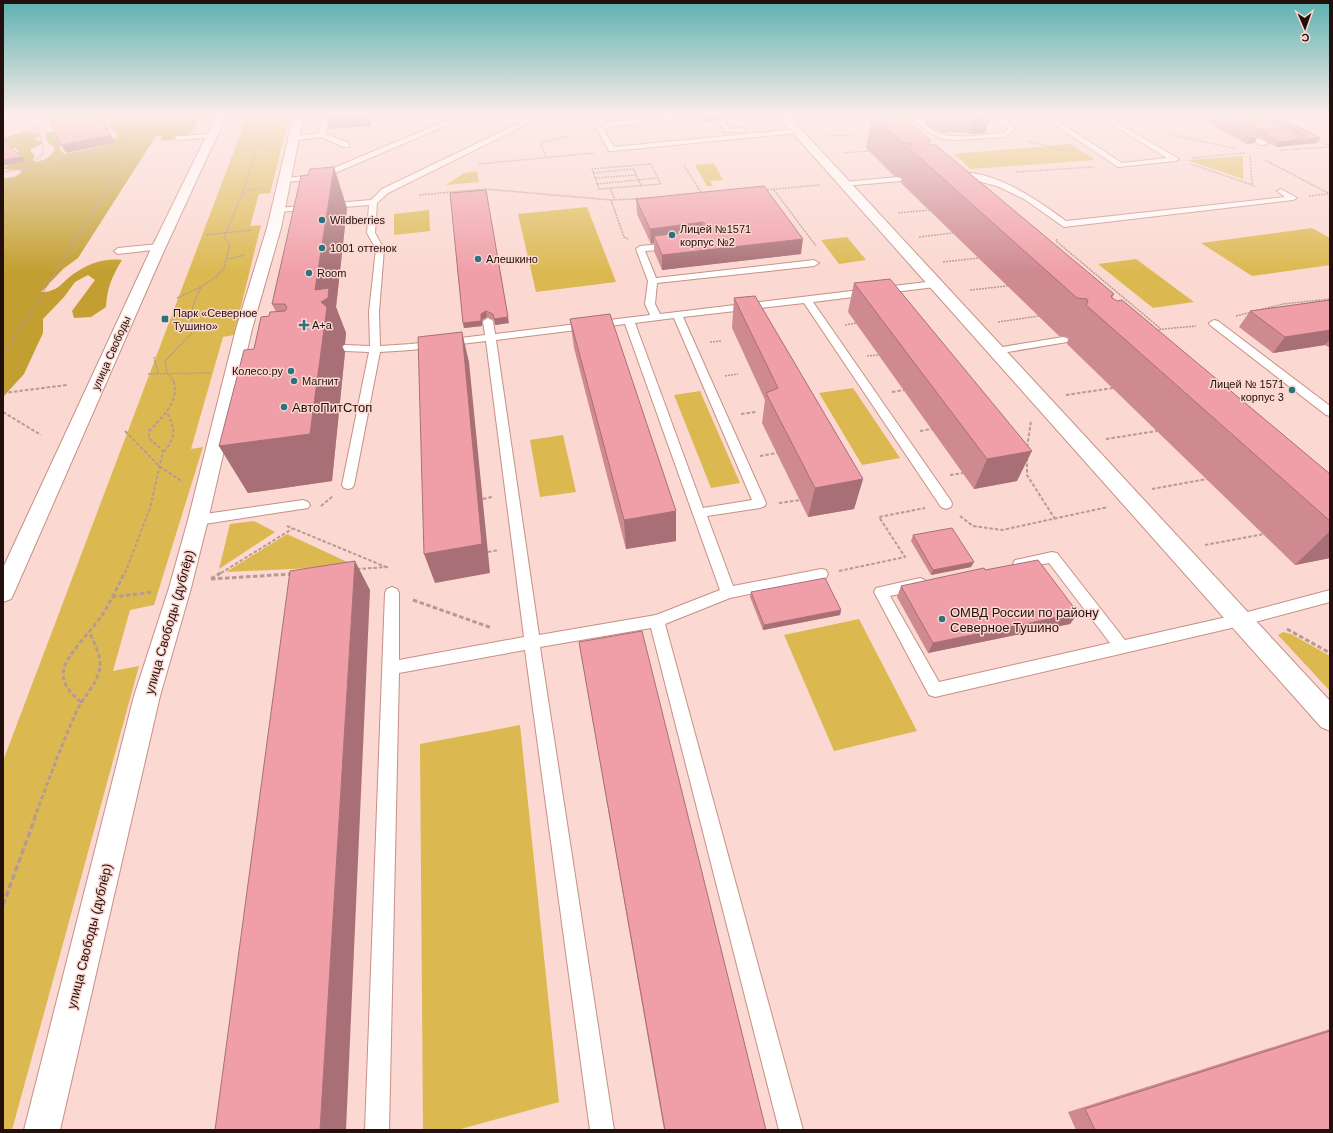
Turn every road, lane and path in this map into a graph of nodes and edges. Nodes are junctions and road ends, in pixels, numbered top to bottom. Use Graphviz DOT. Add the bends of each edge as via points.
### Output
graph roads {
  1 [pos="29,167"];
  2 [pos="121,167"];
  3 [pos="197,167"];
  4 [pos="250,167"];
  5 [pos="288,167"];
  6 [pos="343,167"];
  7 [pos="435,167"];
  8 [pos="617,167"];
  9 [pos="652,167"];
  10 [pos="685,167"];
  11 [pos="828,167"];
  12 [pos="1093,167"];
  13 [pos="1199,167"];
  14 [pos="1251,167"];
  15 [pos="1279,167"];
  16 [pos="3,172"];
  17 [pos="593,173"];
  18 [pos="636,175"];
  19 [pos="970,175"];
  20 [pos="947,176"];
  21 [pos="595,178"];
  22 [pos="658,178"];
  23 [pos="898,179"];
  24 [pos="285,180"];
  25 [pos="638,180"];
  26 [pos="597,184"];
  27 [pos="844,184"];
  28 [pos="1252,184"];
  29 [pos="821,185"];
  30 [pos="641,186"];
  31 [pos="244,187"];
  32 [pos="3,188"];
  33 [pos="610,188"];
  34 [pos="250,190"];
  35 [pos="469,190"];
  36 [pos="774,190"];
  37 [pos="427,191"];
  38 [pos="760,191"];
  39 [pos="1281,191"];
  40 [pos="1330,194"];
  41 [pos="421,195"];
  42 [pos="698,195"];
  43 [pos="414,196"];
  44 [pos="470,196"];
  45 [pos="654,198"];
  46 [pos="1279,199"];
  47 [pos="611,200"];
  48 [pos="615,200"];
  49 [pos="373,202"];
  50 [pos="278,210"];
  51 [pos="929,210"];
  52 [pos="892,214"];
  53 [pos="802,227"];
  54 [pos="274,228"];
  55 [pos="794,228"];
  56 [pos="226,232"];
  57 [pos="953,233"];
  58 [pos="206,235"];
  59 [pos="914,237"];
  60 [pos="1056,241"];
  61 [pos="680,245"];
  62 [pos="158,247"];
  63 [pos="640,249"];
  64 [pos="118,251"];
  65 [pos="979,258"];
  66 [pos="814,263"];
  67 [pos="937,263"];
  68 [pos="653,281"];
  69 [pos="935,284"];
  70 [pos="1007,286"];
  71 [pos="201,287"];
  72 [pos="963,291"];
  73 [pos="178,298"];
  74 [pos="1330,299"];
  75 [pos="807,300"];
  76 [pos="677,315"];
  77 [pos="1039,316"];
  78 [pos="656,318"];
  79 [pos="488,321"];
  80 [pos="629,321"];
  81 [pos="993,322"];
  82 [pos="1214,323"];
  83 [pos="1161,329"];
  84 [pos="1146,330"];
  85 [pos="490,337"];
  86 [pos="1063,340"];
  87 [pos="345,348"];
  88 [pos="375,349"];
  89 [pos="996,351"];
  90 [pos="3,357"];
  91 [pos="154,357"];
  92 [pos="158,373"];
  93 [pos="166,373"];
  94 [pos="204,373"];
  95 [pos="148,374"];
  96 [pos="66,385"];
  97 [pos="1113,388"];
  98 [pos="3,393"];
  99 [pos="1061,396"];
  100 [pos="3,412"];
  101 [pos="167,412"];
  102 [pos="1330,412"];
  103 [pos="1031,419"];
  104 [pos="1157,431"];
  105 [pos="125,432"];
  106 [pos="41,435"];
  107 [pos="1102,440"];
  108 [pos="162,454"];
  109 [pos="159,466"];
  110 [pos="1207,479"];
  111 [pos="348,485"];
  112 [pos="1148,490"];
  113 [pos="204,495"];
  114 [pos="1132,502"];
  115 [pos="946,504"];
  116 [pos="303,505"];
  117 [pos="317,509"];
  118 [pos="256,512"];
  119 [pos="699,513"];
  120 [pos="1055,519"];
  121 [pos="198,520"];
  122 [pos="298,523"];
  123 [pos="292,528"];
  124 [pos="1264,534"];
  125 [pos="1201,546"];
  126 [pos="1005,567"];
  127 [pos="388,568"];
  128 [pos="350,570"];
  129 [pos="296,573"];
  130 [pos="821,574"];
  131 [pos="935,581"];
  132 [pos="155,591"];
  133 [pos="3,593"];
  134 [pos="392,593"];
  135 [pos="728,593"];
  136 [pos="1330,596"];
  137 [pos="112,597"];
  138 [pos="1260,614"];
  139 [pos="1240,620"];
  140 [pos="657,621"];
  141 [pos="89,631"];
  142 [pos="532,642"];
  143 [pos="1121,647"];
  144 [pos="1330,653"];
  145 [pos="391,668"];
  146 [pos="81,702"];
  147 [pos="1330,719"];
  148 [pos="3,905"];
  149 [pos="42,1130"];
  150 [pos="377,1130"];
  151 [pos="602,1130"];
  152 [pos="791,1130"];
  1 -- 16 [label="path"];
  1 -- 32 [label="path"];
  2 -- 90 [label="path"];
  3 -- 62 [label="street, улица Свободы"];
  4 -- 31 [label="path"];
  5 -- 24 [label="street, улица Свободы (дублёр)"];
  6 -- 24 [label="lane" via="318,177"];
  7 -- 49 [label="lane" via="385,191"];
  8 -- 17 [label="path" via="592,169"];
  9 -- 22 [label="path"];
  10 -- 42 [label="path" via="702,194"];
  11 -- 27 [label="street"];
  12 -- 19 [label="path"];
  13 -- 28 [label="path"];
  14 -- 28 [label="path"];
  15 -- 40 [label="path"];
  17 -- 18 [label="path" via="634,169"];
  17 -- 21 [label="path"];
  18 -- 21 [label="path"];
  18 -- 25 [label="path"];
  19 -- 20 [label="lane"];
  19 -- 46 [label="lane" via="1010,188 1032,200 1064,224"];
  21 -- 26 [label="path"];
  22 -- 25 [label="path"];
  22 -- 30 [label="path" via="661,184"];
  23 -- 27 [label="lane"];
  24 -- 50 [label="street, улица Свободы (дублёр)"];
  25 -- 26 [label="path"];
  25 -- 30 [label="path"];
  26 -- 33 [label="path" via="599,189"];
  27 -- 69 [label="street"];
  28 -- 46 [label="path"];
  29 -- 36 [label="path"];
  30 -- 33 [label="path"];
  31 -- 34 [label="path"];
  31 -- 56 [label="path"];
  33 -- 48 [label="path"];
  35 -- 41 [label="path"];
  35 -- 44 [label="path"];
  35 -- 47 [label="path" via="486,189"];
  36 -- 38 [label="path"];
  36 -- 53 [label="path"];
  37 -- 41 [label="path"];
  39 -- 46 [label="lane" via="1293,198"];
  41 -- 43 [label="path"];
  45 -- 48 [label="path"];
  47 -- 48 [label="path"];
  47 -- 63 [label="path" via="624,237"];
  49 -- 50 [label="lane"];
  49 -- 88 [label="lane" via="371,233 380,249 374,312"];
  50 -- 54 [label="street, улица Свободы (дублёр)"];
  51 -- 52 [label="path"];
  53 -- 55 [label="path"];
  53 -- 66 [label="path" via="825,259 823,262"];
  54 -- 56 [label="path"];
  54 -- 113 [label="street, улица Свободы (дублёр)" via="244,329 241,360"];
  56 -- 58 [label="path"];
  56 -- 71 [label="path" via="224,238 230,245 224,268"];
  57 -- 59 [label="path"];
  60 -- 83 [label="path"];
  61 -- 63 [label="lane"];
  62 -- 64 [label="lane"];
  62 -- 133 [label="street, улица Свободы"];
  63 -- 68 [label="lane"];
  65 -- 67 [label="path"];
  66 -- 68 [label="lane"];
  68 -- 78 [label="lane" via="650,304"];
  69 -- 75 [label="lane"];
  69 -- 89 [label="street"];
  70 -- 72 [label="path"];
  71 -- 73 [label="path"];
  71 -- 93 [label="path" via="190,317 194,331 165,361"];
  74 -- 82 [label="path" via="1308,300 1258,309"];
  75 -- 76 [label="lane"];
  75 -- 115 [label="lane"];
  76 -- 78 [label="lane"];
  76 -- 119 [label="lane" via="760,503"];
  77 -- 81 [label="path"];
  78 -- 80 [label="lane"];
  79 -- 85 [label="lane"];
  80 -- 85 [label="lane"];
  80 -- 119 [label="lane"];
  82 -- 83 [label="path"];
  82 -- 102 [label="lane"];
  83 -- 84 [label="path"];
  85 -- 88 [label="lane"];
  85 -- 142 [label="lane"];
  86 -- 89 [label="lane"];
  87 -- 88 [label="lane"];
  88 -- 111 [label="lane"];
  89 -- 114 [label="street"];
  91 -- 92 [label="path"];
  92 -- 93 [label="path"];
  92 -- 95 [label="path"];
  93 -- 94 [label="path"];
  93 -- 101 [label="path" via="174,381 176,391"];
  96 -- 98 [label="path"];
  97 -- 99 [label="path"];
  100 -- 106 [label="path"];
  101 -- 108 [label="path" via="175,428 173,441"];
  101 -- 108 [label="path" via="149,431 149,438 163,451"];
  103 -- 120 [label="path" via="1026,440 1027,475"];
  104 -- 107 [label="path"];
  105 -- 109 [label="path"];
  108 -- 109 [label="path"];
  109 -- 113 [label="path"];
  109 -- 137 [label="path" via="150,508 126,571"];
  110 -- 112 [label="path"];
  111 -- 117 [label="path"];
  113 -- 121 [label="street, улица Свободы (дублёр)"];
  114 -- 120 [label="path"];
  114 -- 139 [label="street"];
  115 -- 120 [label="path" via="973,526 1002,530"];
  115 -- 130 [label="path" via="880,517 905,558"];
  116 -- 118 [label="lane"];
  118 -- 121 [label="lane"];
  118 -- 123 [label="path"];
  119 -- 135 [label="lane"];
  121 -- 149 [label="street, улица Свободы (дублёр)" via="147,696"];
  122 -- 123 [label="path"];
  123 -- 127 [label="path"];
  123 -- 129 [label="path" via="211,579"];
  124 -- 125 [label="path"];
  126 -- 143 [label="lane" via="1052,557"];
  127 -- 128 [label="path"];
  127 -- 134 [label="path"];
  130 -- 135 [label="lane"];
  131 -- 143 [label="lane" via="881,592 935,690"];
  132 -- 137 [label="path"];
  134 -- 142 [label="path"];
  134 -- 145 [label="lane"];
  135 -- 140 [label="lane"];
  136 -- 138 [label="lane"];
  137 -- 141 [label="path"];
  138 -- 139 [label="lane"];
  138 -- 144 [label="path"];
  139 -- 143 [label="lane"];
  139 -- 147 [label="street"];
  140 -- 142 [label="lane"];
  140 -- 152 [label="lane"];
  141 -- 146 [label="path" via="98,652 100,667 92,686"];
  141 -- 146 [label="path" via="64,668 64,682"];
  142 -- 145 [label="lane"];
  142 -- 151 [label="lane"];
  145 -- 150 [label="lane"];
  146 -- 148 [label="path" via="61,746"];
}
